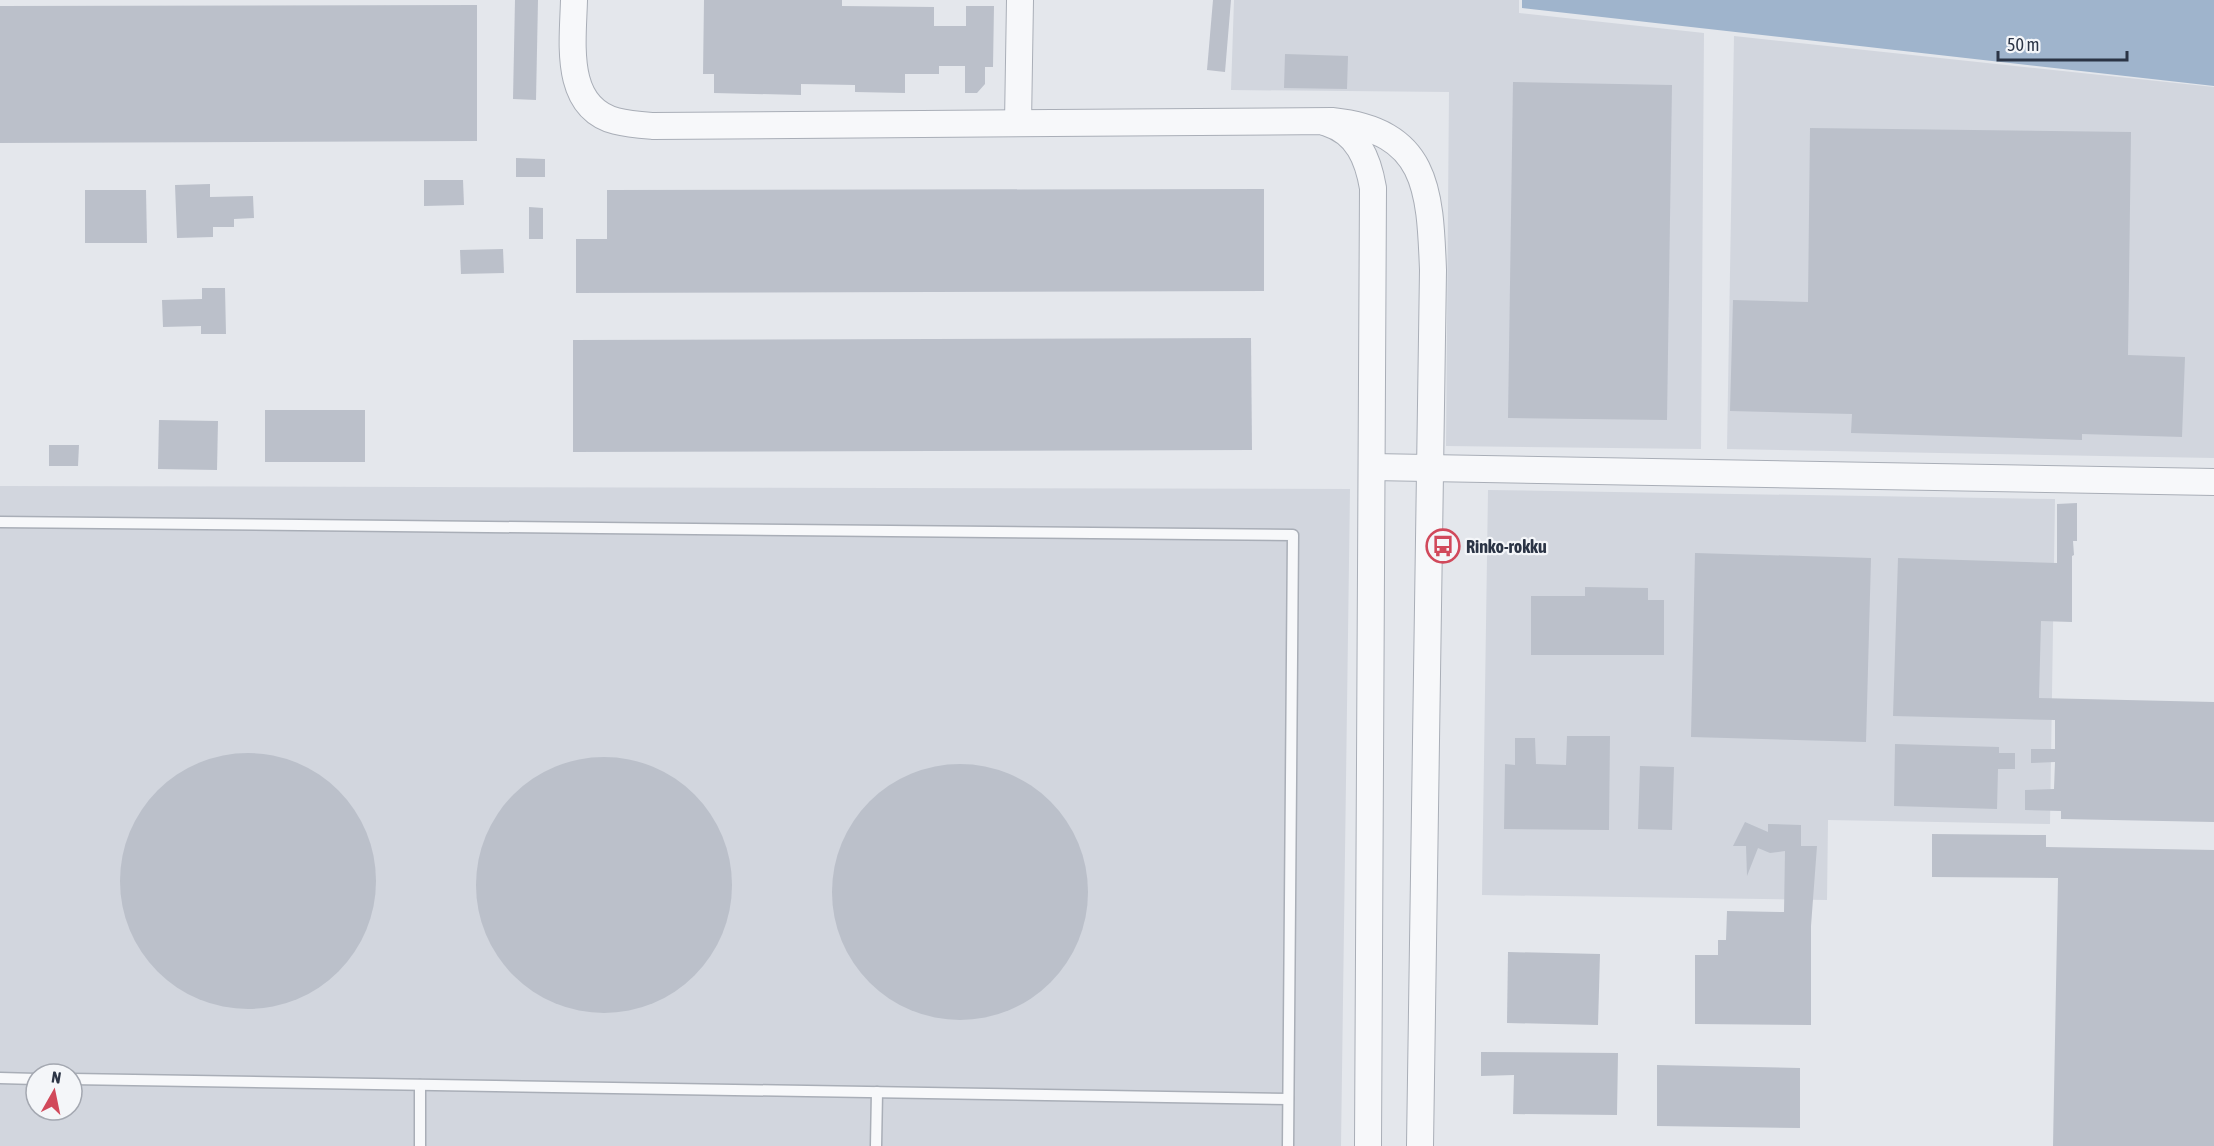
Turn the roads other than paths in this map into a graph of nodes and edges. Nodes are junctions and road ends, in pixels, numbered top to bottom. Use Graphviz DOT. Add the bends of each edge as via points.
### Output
graph roads {
  1 [pos="574,0"];
  2 [pos="1020,0"];
  3 [pos="1320,120"];
  4 [pos="1018,123"];
  5 [pos="1372,467"];
  6 [pos="1430,468"];
  7 [pos="2214,482"];
  8 [pos="0,522"];
  9 [pos="0,1078"];
  10 [pos="24,1079"];
  11 [pos="84,1079"];
  12 [pos="420,1085"];
  13 [pos="877,1092"];
  14 [pos="1288,1099"];
  15 [pos="420,1146"];
  16 [pos="876,1146"];
  17 [pos="1288,1146"];
  18 [pos="1368,1146"];
  19 [pos="1420,1146"];
  1 -- 4 [label="street" via="575,75 581,97 614,120 653,126"];
  2 -- 4 [label="street"];
  3 -- 4 [label="street"];
  3 -- 5 [label="street" via="1350,135 1362,150 1373,188"];
  3 -- 6 [label="street" via="1380,130 1401,146 1418,168 1432,232"];
  5 -- 6 [label="street"];
  5 -- 18 [label="street"];
  6 -- 7 [label="street"];
  6 -- 19 [label="street"];
  8 -- 14 [label="lane" via="1293,536"];
  9 -- 10 [label="lane"];
  11 -- 12 [label="lane"];
  12 -- 13 [label="lane"];
  12 -- 15 [label="lane"];
  13 -- 14 [label="lane"];
  13 -- 16 [label="lane"];
  14 -- 17 [label="lane"];
}
